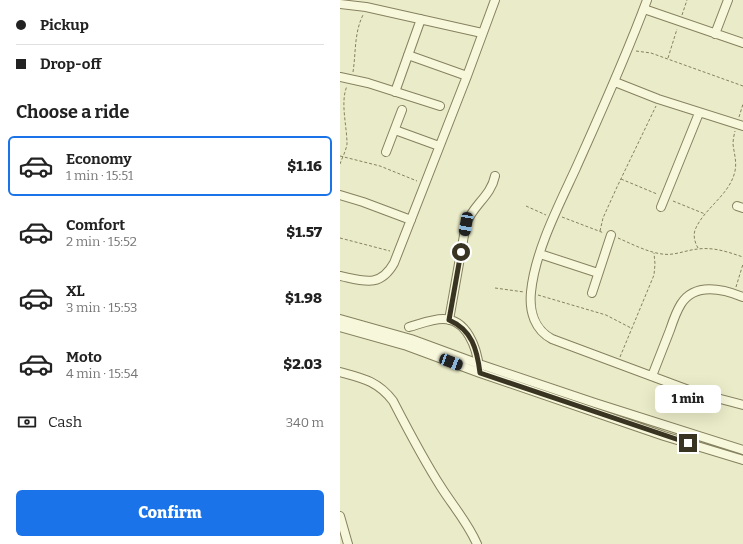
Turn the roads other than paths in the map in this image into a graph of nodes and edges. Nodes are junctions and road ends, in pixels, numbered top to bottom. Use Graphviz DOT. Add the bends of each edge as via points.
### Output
graph roads {
  1 [pos="495,0"];
  2 [pos="647,0"];
  3 [pos="728,0"];
  4 [pos="340,4"];
  5 [pos="644,9"];
  6 [pos="421,19"];
  7 [pos="482,33"];
  8 [pos="715,34"];
  9 [pos="743,43"];
  10 [pos="408,55"];
  11 [pos="467,76"];
  12 [pos="340,77"];
  13 [pos="615,82"];
  14 [pos="395,92"];
  15 [pos="440,106"];
  16 [pos="402,110"];
  17 [pos="699,113"];
  18 [pos="740,125"];
  19 [pos="394,130"];
  20 [pos="439,146"];
  21 [pos="386,152"];
  22 [pos="495,176"];
  23 [pos="340,195"];
  24 [pos="661,207"];
  25 [pos="411,220"];
  26 [pos="611,235"];
  27 [pos="540,254"];
  28 [pos="598,273"];
  29 [pos="340,276"];
  30 [pos="592,293"];
  31 [pos="743,297"];
  32 [pos="340,319"];
  33 [pos="449,320"];
  34 [pos="340,327"];
  35 [pos="409,327"];
  36 [pos="479,364"];
  37 [pos="340,372"];
  38 [pos="480,373"];
  39 [pos="652,376"];
  40 [pos="743,405"];
  41 [pos="743,450"];
  42 [pos="743,460"];
  43 [pos="340,516"];
  44 [pos="348,544"];
  45 [pos="477,544"];
  1 -- 7 [label="street"];
  2 -- 5 [label="street"];
  3 -- 8 [label="street"];
  4 -- 6 [label="street"];
  5 -- 8 [label="street"];
  5 -- 13 [label="street"];
  6 -- 7 [label="street"];
  6 -- 10 [label="street"];
  7 -- 11 [label="street"];
  8 -- 9 [label="street"];
  10 -- 11 [label="street"];
  10 -- 14 [label="street"];
  11 -- 20 [label="street"];
  12 -- 14 [label="street"];
  13 -- 17 [label="street"];
  13 -- 27 [label="street"];
  14 -- 15 [label="street"];
  16 -- 19 [label="street"];
  17 -- 18 [label="street"];
  17 -- 24 [label="street"];
  19 -- 20 [label="street"];
  19 -- 21 [label="street"];
  20 -- 25 [label="street"];
  22 -- 33 [label="street" via="491,189 474,208 466,224"];
  23 -- 25 [label="street"];
  25 -- 29 [label="street" via="398,255 389,272 383,277 368,282"];
  26 -- 28 [label="street"];
  27 -- 28 [label="street"];
  27 -- 39 [label="street" via="531,293 532,312 538,329 552,339"];
  28 -- 30 [label="street"];
  31 -- 39 [label="street" via="709,288 689,296 681,303 676,313"];
  32 -- 36 [label="street" via="411,339"];
  33 -- 35 [label="street" via="438,319"];
  33 -- 36 [label="street" via="457,323 471,338"];
  34 -- 38 [label="street" via="407,346"];
  36 -- 38 [label="street"];
  36 -- 41 [label="street"];
  37 -- 45 [label="street" via="374,383 388,394 418,450 467,524"];
  38 -- 42 [label="street"];
  39 -- 40 [label="street" via="694,392"];
  43 -- 44 [label="street"];
}
